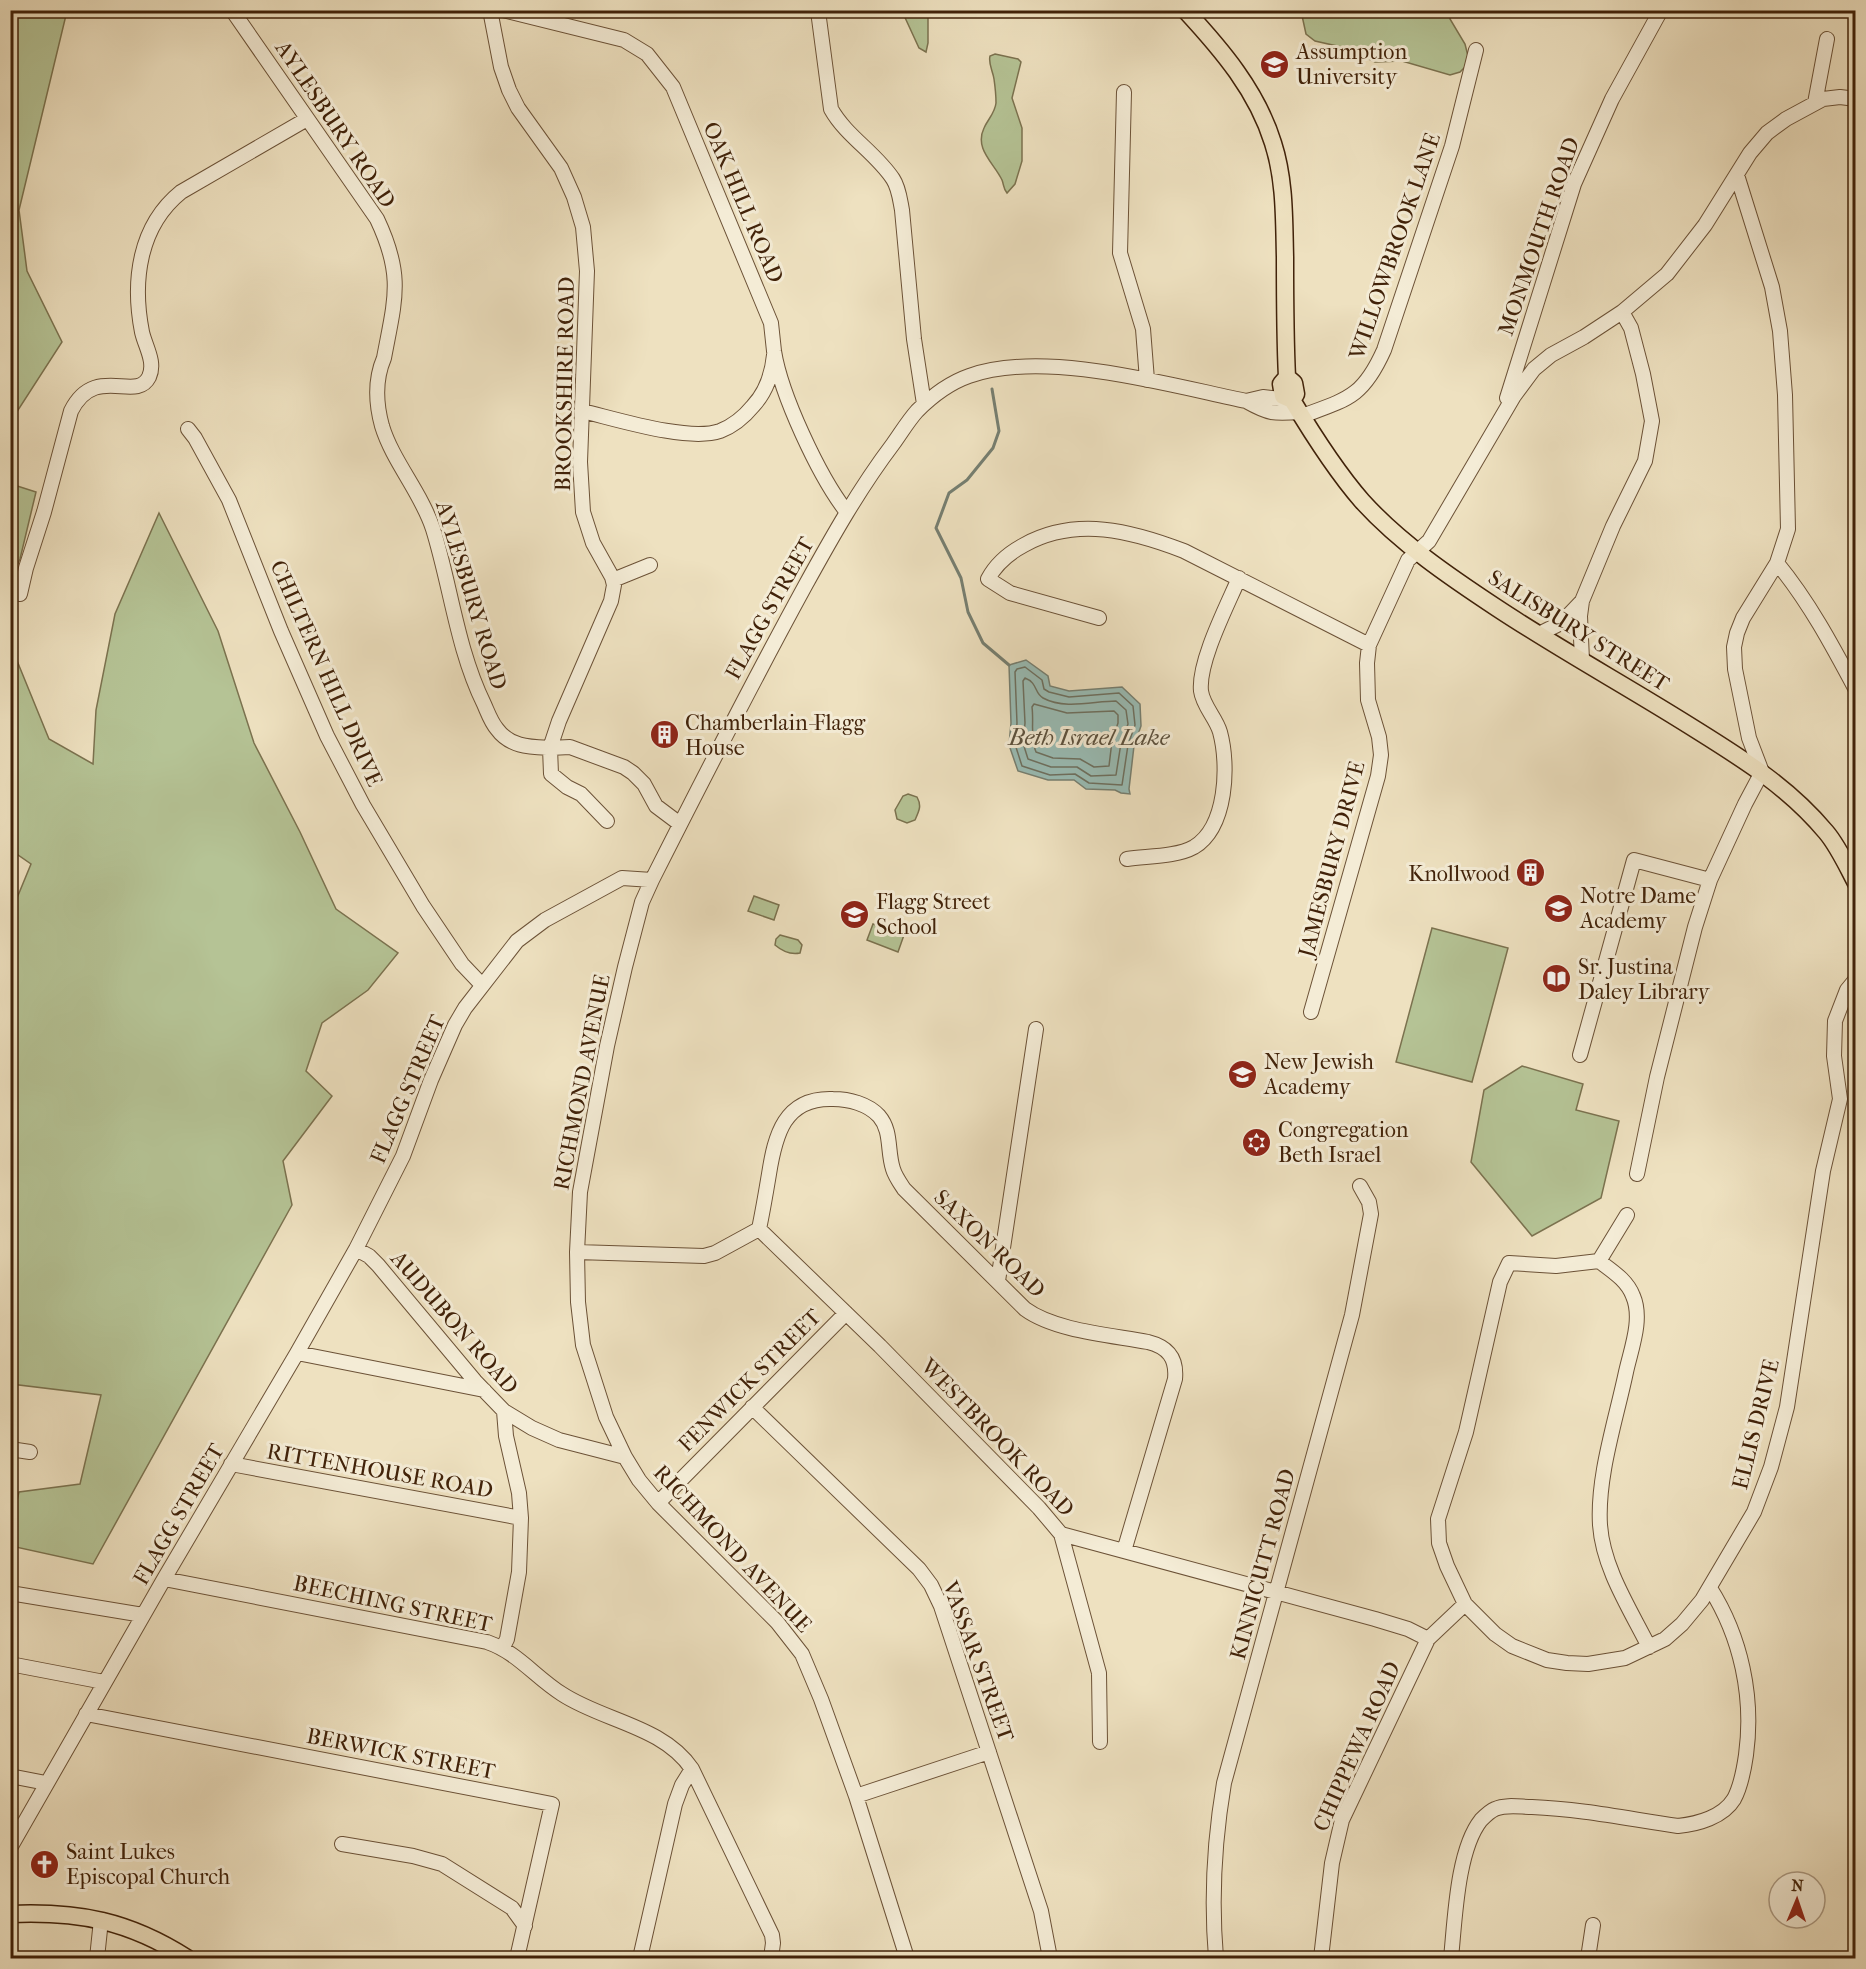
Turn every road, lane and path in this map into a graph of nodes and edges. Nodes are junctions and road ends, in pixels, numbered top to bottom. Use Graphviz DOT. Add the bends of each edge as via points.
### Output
graph roads {
  1 [pos="232,10"];
  2 [pos="490,10"];
  3 [pos="503,10"];
  4 [pos="1185,10"];
  5 [pos="1661,10"];
  6 [pos="818,11"];
  7 [pos="1827,39"];
  8 [pos="1476,50"];
  9 [pos="1124,92"];
  10 [pos="1856,99"];
  11 [pos="1815,103"];
  12 [pos="307,119"];
  13 [pos="1737,175"];
  14 [pos="1622,312"];
  15 [pos="774,350"];
  16 [pos="1147,380"];
  17 [pos="924,404"];
  18 [pos="1298,410"];
  19 [pos="582,411"];
  20 [pos="1501,417"];
  21 [pos="188,429"];
  22 [pos="846,511"];
  23 [pos="1418,551"];
  24 [pos="1777,563"];
  25 [pos="650,565"];
  26 [pos="1239,579"];
  27 [pos="613,580"];
  28 [pos="20,594"];
  29 [pos="1582,601"];
  30 [pos="1099,618"];
  31 [pos="1539,634"];
  32 [pos="1369,645"];
  33 [pos="1582,660"];
  34 [pos="1856,690"];
  35 [pos="550,748"];
  36 [pos="1762,772"];
  37 [pos="607,822"];
  38 [pos="680,824"];
  39 [pos="1127,859"];
  40 [pos="652,880"];
  41 [pos="1710,880"];
  42 [pos="1856,883"];
  43 [pos="1856,979"];
  44 [pos="482,985"];
  45 [pos="1311,1012"];
  46 [pos="1036,1029"];
  47 [pos="1580,1055"];
  48 [pos="1637,1174"];
  49 [pos="1360,1186"];
  50 [pos="1627,1215"];
  51 [pos="759,1229"];
  52 [pos="356,1249"];
  53 [pos="577,1252"];
  54 [pos="1599,1261"];
  55 [pos="998,1281"];
  56 [pos="846,1313"];
  57 [pos="297,1353"];
  58 [pos="484,1390"];
  59 [pos="752,1407"];
  60 [pos="504,1411"];
  61 [pos="10,1449"];
  62 [pos="30,1452"];
  63 [pos="625,1457"];
  64 [pos="231,1464"];
  65 [pos="658,1503"];
  66 [pos="521,1518"];
  67 [pos="1060,1534"];
  68 [pos="1124,1551"];
  69 [pos="164,1579"];
  70 [pos="1710,1588"];
  71 [pos="10,1593"];
  72 [pos="1277,1593"];
  73 [pos="1465,1604"];
  74 [pos="143,1615"];
  75 [pos="1428,1639"];
  76 [pos="503,1647"];
  77 [pos="1649,1647"];
  78 [pos="10,1664"];
  79 [pos="104,1682"];
  80 [pos="86,1714"];
  81 [pos="1100,1742"];
  82 [pos="989,1752"];
  83 [pos="692,1769"];
  84 [pos="10,1776"];
  85 [pos="46,1783"];
  86 [pos="856,1796"];
  87 [pos="342,1844"];
  88 [pos="10,1848"];
  89 [pos="10,1914"];
  90 [pos="101,1920"];
  91 [pos="1593,1925"];
  92 [pos="525,1926"];
  93 [pos="97,1959"];
  94 [pos="187,1959"];
  95 [pos="517,1959"];
  96 [pos="640,1959"];
  97 [pos="771,1959"];
  98 [pos="908,1959"];
  99 [pos="1050,1959"];
  100 [pos="1216,1959"];
  101 [pos="1321,1959"];
  102 [pos="1451,1959"];
  103 [pos="1588,1959"];
  1 -- 12 [label="street, AYLESBURY ROAD"];
  2 -- 19 [label="street, BROOKSHIRE ROAD" via="494,40 509,90 561,168 580,212 587,271"];
  3 -- 15 [label="street, OAK HILL ROAD" via="624,40 656,64 673,87 771,323"];
  4 -- 18 [label="main road, SALISBURY STREET" via="1238,73 1274,143 1282,181 1284,220 1287,377 1281,384 1283,396"];
  5 -- 20 [label="street, MONMOUTH ROAD" via="1612,99 1574,184"];
  6 -- 17 [label="street" via="831,109 893,179 899,192"];
  7 -- 11 [label="street"];
  8 -- 18 [label="street, WILLOWBROOK LANE" via="1452,146 1376,368 1352,396"];
  9 -- 16 [label="street" via="1120,253 1143,329"];
  10 -- 11 [label="street" via="1832,98"];
  11 -- 13 [label="street" via="1767,133"];
  12 -- 28 [label="street" via="181,192 158,216 144,246 138,281 142,333 150,360 148,379 135,387 92,388 76,400"];
  12 -- 35 [label="street, AYLESBURY ROAD" via="376,219 391,251 395,294 380,368 378,405 388,442 432,527 471,673 491,720 505,738 524,747"];
  13 -- 14 [label="street" via="1676,264"];
  13 -- 24 [label="street" via="1772,287 1782,348 1788,529"];
  14 -- 20 [label="street" via="1542,361"];
  14 -- 29 [label="street" via="1643,374 1652,421 1650,440 1645,461"];
  15 -- 19 [label="street" via="770,378 761,397 739,420 720,431 670,431"];
  15 -- 22 [label="street, OAK HILL ROAD" via="786,394 809,448"];
  16 -- 17 [label="street, FLAGG STREET" via="1058,368 1000,368 959,380"];
  16 -- 18 [label="street, FLAGG STREET" via="1246,401 1263,397"];
  17 -- 22 [label="street, FLAGG STREET"];
  18 -- 23 [label="main road, SALISBURY STREET" via="1362,501"];
  19 -- 27 [label="street, BROOKSHIRE ROAD" via="583,512 593,543"];
  20 -- 23 [label="street, JAMESBURY DRIVE" via="1429,541"];
  21 -- 44 [label="street, CHILTERN HILL DRIVE" via="229,500 327,736 363,805 423,906 462,964"];
  22 -- 38 [label="street, FLAGG STREET"];
  23 -- 31 [label="main road, SALISBURY STREET"];
  23 -- 32 [label="street, JAMESBURY DRIVE" via="1408,560"];
  24 -- 34 [label="street" via="1824,629"];
  24 -- 36 [label="street" via="1743,618 1734,647 1749,738"];
  25 -- 27 [label="street"];
  26 -- 30 [label="street" via="1155,540 1080,528 1036,538 1001,561 988,579 1010,592"];
  26 -- 32 [label="street"];
  26 -- 39 [label="street" via="1202,674 1201,692 1217,722 1225,757 1224,789 1215,818 1209,832 1194,847"];
  27 -- 35 [label="street" via="611,602"];
  29 -- 31 [label="street" via="1561,623"];
  29 -- 33 [label="street"];
  31 -- 33 [label="main road, SALISBURY STREET"];
  32 -- 45 [label="street, JAMESBURY DRIVE" via="1368,700 1379,737 1378,776"];
  33 -- 36 [label="main road, SALISBURY STREET"];
  35 -- 37 [label="street" via="551,774 581,794"];
  35 -- 38 [label="street" via="570,747 624,767 644,784 656,806"];
  36 -- 41 [label="street"];
  36 -- 42 [label="main road, SALISBURY STREET" via="1792,796 1828,834"];
  38 -- 40 [label="street, FLAGG STREET"];
  40 -- 44 [label="street, FLAGG STREET" via="622,878 545,920 517,941"];
  40 -- 53 [label="street, RICHMOND AVENUE" via="633,931 607,1046 580,1191"];
  41 -- 47 [label="street" via="1634,860"];
  41 -- 48 [label="street" via="1657,1077"];
  43 -- 70 [label="street, ELLIS DRIVE" via="1847,990 1835,1021 1834,1056 1840,1099 1823,1171 1786,1407 1771,1467 1754,1512"];
  44 -- 52 [label="street, FLAGG STREET" via="455,1025 403,1156"];
  46 -- 55 [label="street"];
  49 -- 72 [label="street, KINNICUTT ROAD" via="1371,1214 1357,1294"];
  50 -- 54 [label="street"];
  51 -- 53 [label="street" via="704,1256"];
  51 -- 55 [label="street, SAXON ROAD" via="774,1144 786,1119 817,1100 855,1102 875,1112 884,1123 892,1168 904,1189"];
  51 -- 56 [label="street, WESTBROOK ROAD"];
  52 -- 57 [label="street, FLAGG STREET"];
  52 -- 58 [label="street, AUDUBON ROAD" via="378,1265"];
  53 -- 63 [label="street, RICHMOND AVENUE" via="583,1345 606,1417"];
  54 -- 73 [label="street, ELLIS DRIVE" via="1556,1266 1509,1263 1500,1282 1466,1432 1438,1519 1439,1543"];
  54 -- 77 [label="street" via="1628,1286 1637,1314 1606,1463 1600,1525 1622,1596"];
  55 -- 68 [label="street, SAXON ROAD" via="1025,1309 1040,1318 1156,1344 1173,1358 1173,1386"];
  56 -- 59 [label="street, FENWICK STREET"];
  56 -- 67 [label="street, WESTBROOK ROAD" via="1039,1508"];
  57 -- 58 [label="street"];
  57 -- 64 [label="street, FLAGG STREET"];
  58 -- 60 [label="street, AUDUBON ROAD"];
  59 -- 65 [label="street, FENWICK STREET"];
  59 -- 82 [label="street, VASSAR STREET" via="926,1576 941,1606"];
  60 -- 63 [label="street, AUDUBON ROAD" via="559,1440"];
  60 -- 66 [label="street"];
  61 -- 62 [label="street"];
  63 -- 65 [label="street, RICHMOND AVENUE"];
  64 -- 66 [label="street, RITTENHOUSE ROAD"];
  64 -- 69 [label="street, FLAGG STREET"];
  65 -- 86 [label="street, RICHMOND AVENUE" via="777,1622 802,1654"];
  66 -- 76 [label="street" via="519,1572"];
  67 -- 68 [label="street, WESTBROOK ROAD"];
  67 -- 81 [label="street" via="1100,1673"];
  68 -- 72 [label="street, WESTBROOK ROAD"];
  69 -- 74 [label="street, FLAGG STREET"];
  69 -- 76 [label="street, BEECHING STREET"];
  70 -- 77 [label="street, ELLIS DRIVE" via="1682,1624"];
  70 -- 102 [label="street" via="1731,1627 1745,1683 1748,1740 1734,1798 1708,1819 1678,1826 1568,1809 1496,1808 1481,1820 1468,1848 1458,1887"];
  71 -- 74 [label="street"];
  72 -- 75 [label="street, WESTBROOK ROAD" via="1397,1626"];
  72 -- 100 [label="street, KINNICUTT ROAD" via="1218,1816 1213,1874"];
  73 -- 75 [label="street, CHIPPEWA ROAD"];
  73 -- 77 [label="street, ELLIS DRIVE" via="1512,1646 1547,1660 1597,1663 1625,1658"];
  74 -- 79 [label="street, FLAGG STREET"];
  75 -- 101 [label="street, CHIPPEWA ROAD" via="1342,1820 1332,1863"];
  76 -- 83 [label="street, BEECHING STREET" via="572,1701 664,1742"];
  78 -- 79 [label="street"];
  79 -- 80 [label="street, FLAGG STREET"];
  80 -- 85 [label="street, FLAGG STREET"];
  80 -- 92 [label="street, BERWICK STREET" via="552,1804"];
  82 -- 86 [label="street"];
  82 -- 99 [label="street, VASSAR STREET" via="1041,1911"];
  83 -- 96 [label="street" via="675,1804"];
  83 -- 97 [label="street, BEECHING STREET" via="772,1935"];
  84 -- 85 [label="street"];
  85 -- 88 [label="street, FLAGG STREET"];
  86 -- 98 [label="street, RICHMOND AVENUE"];
  87 -- 92 [label="street" via="442,1864 512,1908"];
  89 -- 90 [label="main road" via="61,1914"];
  90 -- 93 [label="street"];
  90 -- 94 [label="main road" via="142,1933"];
  91 -- 103 [label="street"];
  92 -- 95 [label="street, BERWICK STREET"];
}
